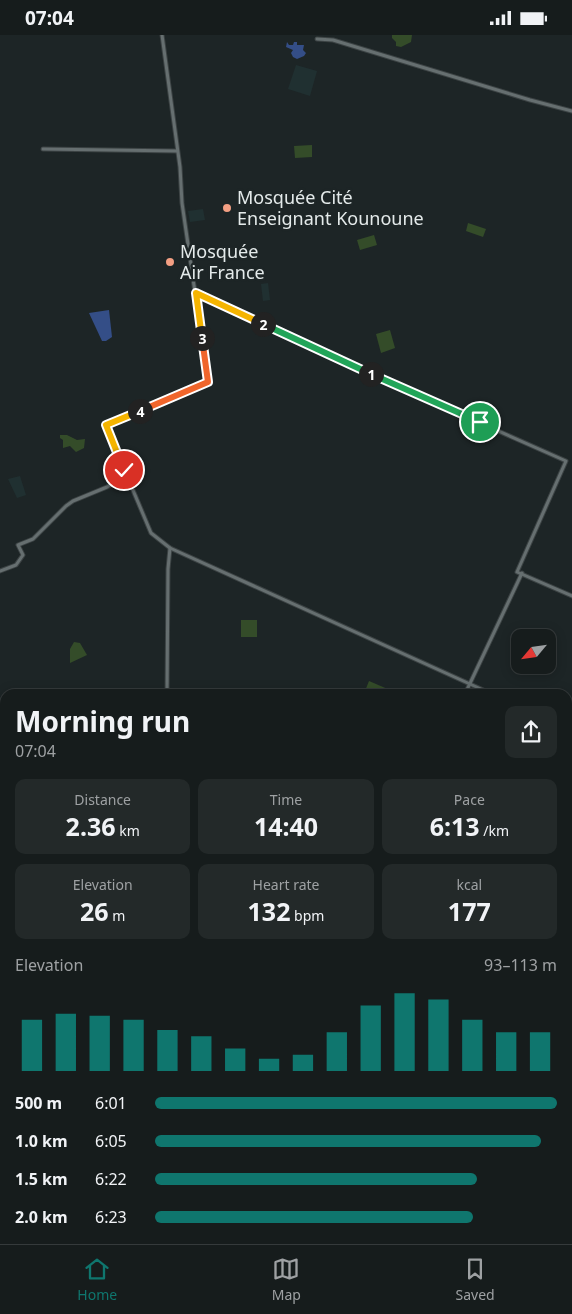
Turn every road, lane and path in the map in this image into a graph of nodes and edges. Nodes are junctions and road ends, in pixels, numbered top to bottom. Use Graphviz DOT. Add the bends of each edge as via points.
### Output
graph roads {
  1 [pos="162,35"];
  2 [pos="317,39"];
  3 [pos="572,111"];
  4 [pos="43,149"];
  5 [pos="178,151"];
  6 [pos="196,293"];
  7 [pos="127,475"];
  8 [pos="170,549"];
  9 [pos="0,571"];
  10 [pos="519,572"];
  11 [pos="572,596"];
  12 [pos="470,684"];
  13 [pos="167,689"];
  14 [pos="468,689"];
  15 [pos="481,689"];
  1 -- 5 [label="street"];
  2 -- 3 [label="street" via="333,39"];
  4 -- 5 [label="street"];
  5 -- 6 [label="street" via="182,203"];
  6 -- 7 [label="street" via="208,382 106,425"];
  6 -- 10 [label="street" via="566,461"];
  7 -- 8 [label="street" via="151,533"];
  7 -- 9 [label="street" via="66,506 33,539 18,545 23,555 16,565"];
  8 -- 12 [label="street"];
  8 -- 13 [label="street"];
  10 -- 11 [label="street"];
  10 -- 12 [label="street"];
  12 -- 14 [label="street"];
  12 -- 15 [label="street"];
}
